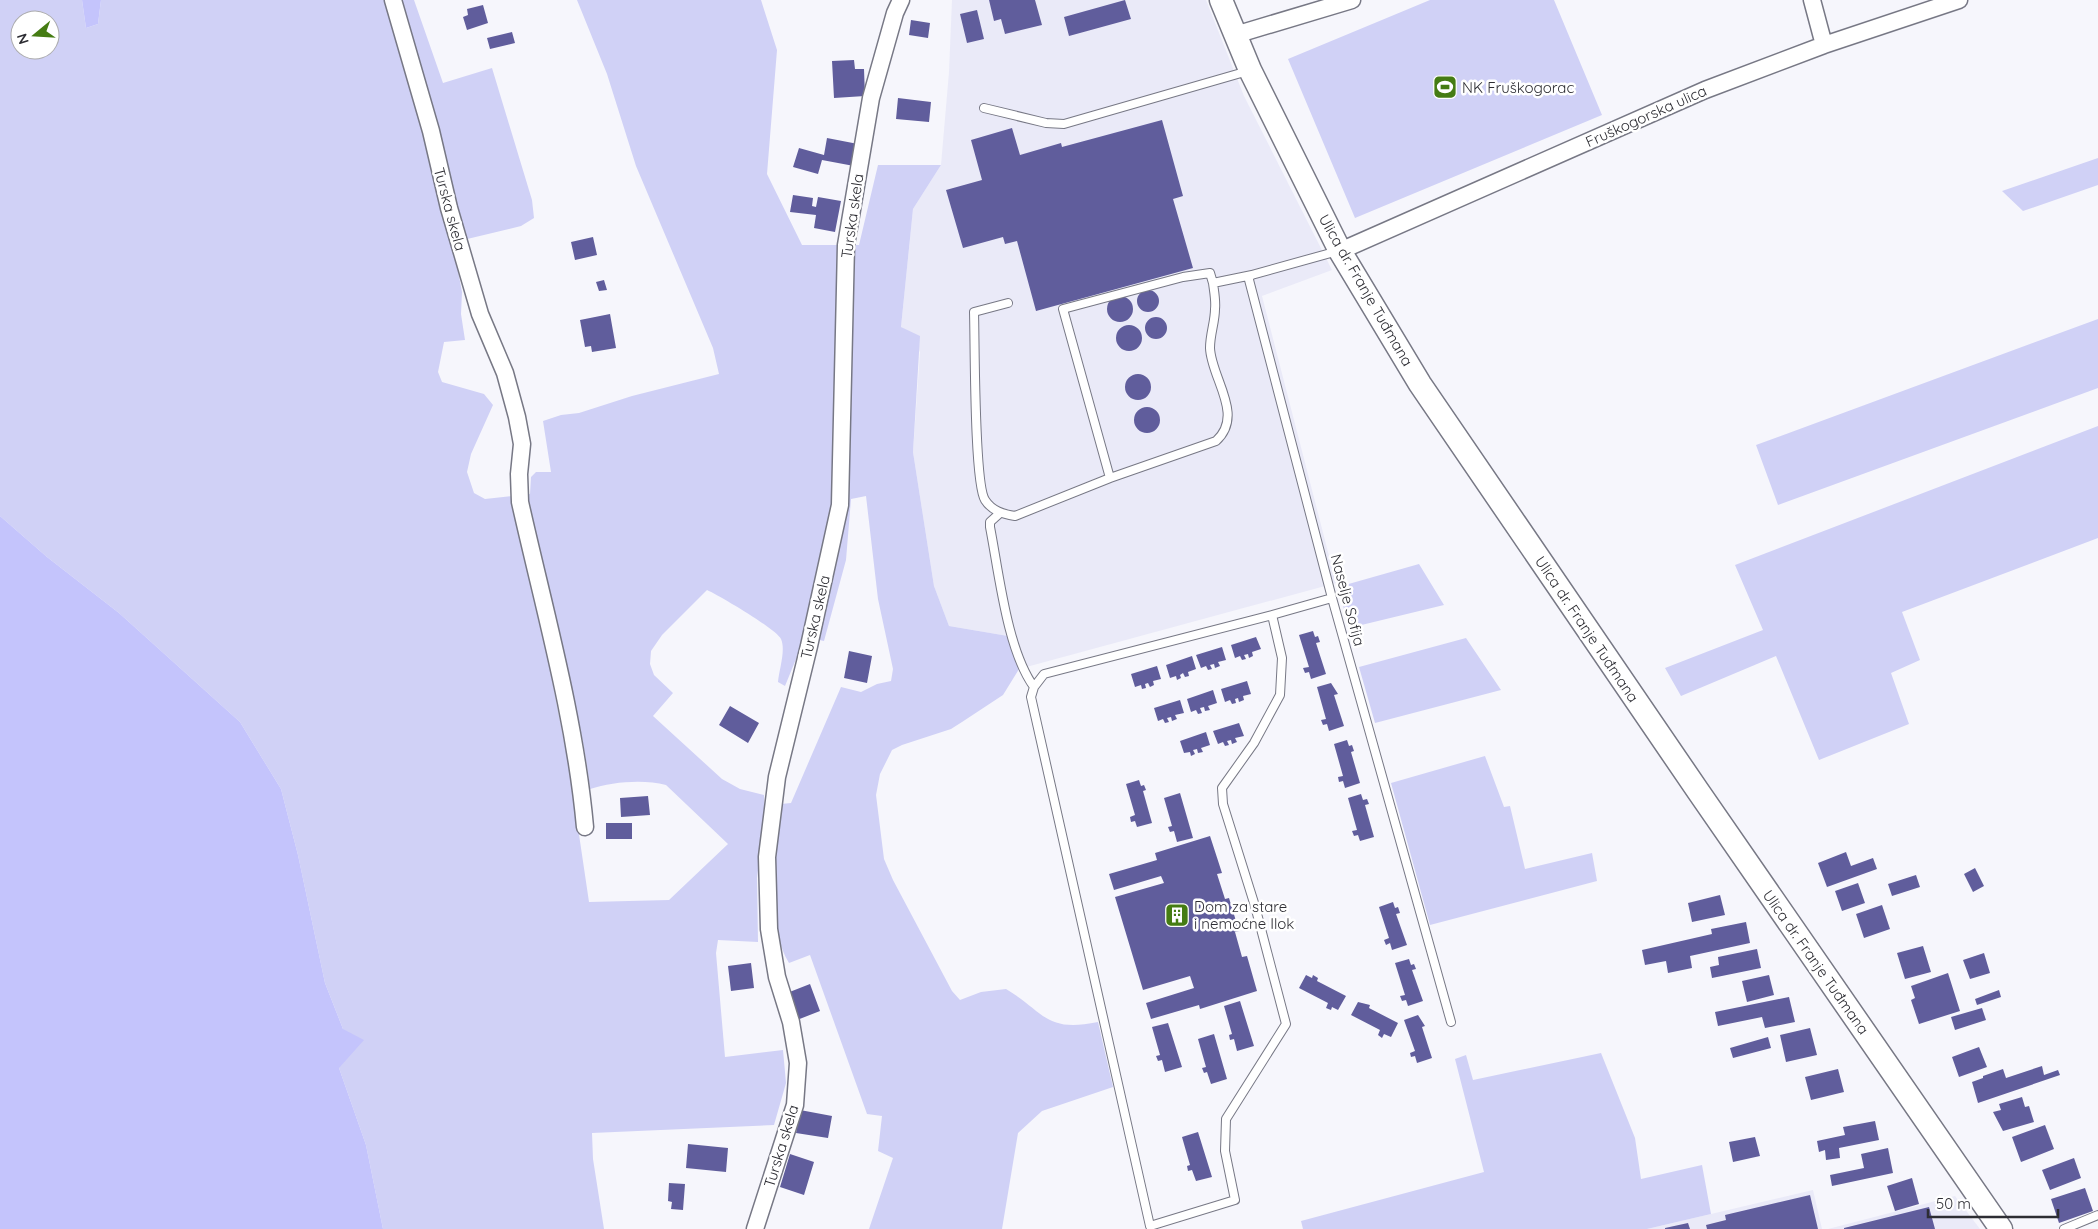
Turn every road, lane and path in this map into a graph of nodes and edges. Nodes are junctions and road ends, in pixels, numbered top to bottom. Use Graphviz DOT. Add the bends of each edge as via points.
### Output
graph roads {
  1 [pos="393,0"];
  2 [pos="901,0"];
  3 [pos="1222,0"];
  4 [pos="1352,0"];
  5 [pos="1812,0"];
  6 [pos="1959,0"];
  7 [pos="1235,35"];
  8 [pos="1824,45"];
  9 [pos="1250,70"];
  10 [pos="984,108"];
  11 [pos="1340,251"];
  12 [pos="1254,275"];
  13 [pos="1213,283"];
  14 [pos="1008,302"];
  15 [pos="1110,478"];
  16 [pos="1000,513"];
  17 [pos="1332,598"];
  18 [pos="1272,615"];
  19 [pos="1034,687"];
  20 [pos="585,827"];
  21 [pos="1451,1022"];
  22 [pos="2098,1215"];
  23 [pos="755,1229"];
  24 [pos="2001,1229"];
  25 [pos="2064,1229"];
  1 -- 20 [label="street, Turska skela" via="431,131 451,217 480,314 505,373 517,417 522,444 518,474 520,502 564,696"];
  2 -- 23 [label="street, Turska skela" via="871,98 846,245 840,505 777,777 767,857 769,929 798,1063 795,1105"];
  3 -- 7 [label="main road, Ulica dr. Franje Tuđmana"];
  4 -- 7 [label="street"];
  5 -- 8 [label="street"];
  6 -- 8 [label="street, Fruškogorska ulica"];
  7 -- 9 [label="main road, Ulica dr. Franje Tuđmana"];
  8 -- 11 [label="street, Fruškogorska ulica" via="1705,90"];
  9 -- 10 [label="lane" via="1064,124 1046,123"];
  9 -- 11 [label="main road, Ulica dr. Franje Tuđmana"];
  11 -- 12 [label="lane"];
  11 -- 24 [label="main road, Ulica dr. Franje Tuđmana" via="1425,391"];
  12 -- 13 [label="lane"];
  12 -- 17 [label="lane, Naselje Sofija" via="1248,276"];
  13 -- 15 [label="lane" via="1215,310 1210,350 1228,410 1224,434 1216,441"];
  13 -- 15 [label="lane" via="1210,273 1183,277 1063,310"];
  14 -- 16 [label="lane" via="974,312 979,472 985,500"];
  15 -- 16 [label="lane" via="1015,516"];
  16 -- 19 [label="lane" via="990,522 990,527 1011,630 1024,674"];
  17 -- 18 [label="lane"];
  17 -- 21 [label="lane, Naselje Sofija"];
  18 -- 19 [label="lane" via="1044,674"];
  18 -- 19 [label="lane" via="1282,658 1280,695 1254,743 1222,788 1223,804 1255,906 1286,1024 1226,1119 1225,1151 1235,1200 1150,1226 1031,697"];
  22 -- 25 [label="lane"];
}
